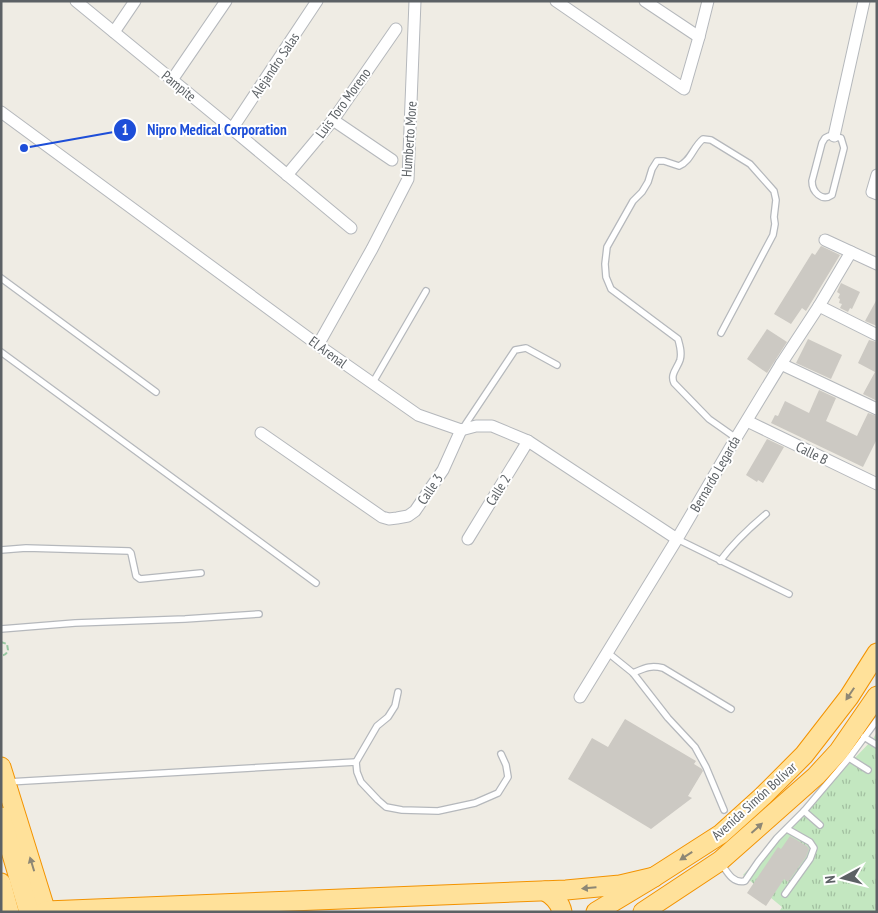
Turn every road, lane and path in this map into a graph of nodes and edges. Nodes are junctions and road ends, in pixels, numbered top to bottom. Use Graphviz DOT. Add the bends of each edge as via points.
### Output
graph roads {
  1 [pos="76,1"];
  2 [pos="135,1"];
  3 [pos="226,1"];
  4 [pos="317,1"];
  5 [pos="415,1"];
  6 [pos="556,1"];
  7 [pos="645,1"];
  8 [pos="708,1"];
  9 [pos="864,1"];
  10 [pos="574,6"];
  11 [pos="396,29"];
  12 [pos="114,32"];
  13 [pos="699,37"];
  14 [pos="172,80"];
  15 [pos="1,112"];
  16 [pos="333,120"];
  17 [pos="232,129"];
  18 [pos="835,133"];
  19 [pos="392,160"];
  20 [pos="287,175"];
  21 [pos="877,175"];
  22 [pos="875,193"];
  23 [pos="351,228"];
  24 [pos="825,240"];
  25 [pos="851,252"];
  26 [pos="877,264"];
  27 [pos="1,278"];
  28 [pos="426,291"];
  29 [pos="819,306"];
  30 [pos="721,333"];
  31 [pos="877,335"];
  32 [pos="318,345"];
  33 [pos="1,352"];
  34 [pos="781,364"];
  35 [pos="557,365"];
  36 [pos="372,384"];
  37 [pos="156,392"];
  38 [pos="877,409"];
  39 [pos="746,421"];
  40 [pos="461,430"];
  41 [pos="261,433"];
  42 [pos="736,438"];
  43 [pos="528,441"];
  44 [pos="877,484"];
  45 [pos="766,514"];
  46 [pos="468,538"];
  47 [pos="677,539"];
  48 [pos="1,550"];
  49 [pos="720,561"];
  50 [pos="201,573"];
  51 [pos="316,583"];
  52 [pos="789,594"];
  53 [pos="259,614"];
  54 [pos="1,629"];
  55 [pos="1,642"];
  56 [pos="607,652"];
  57 [pos="877,653"];
  58 [pos="1,656"];
  59 [pos="633,673"];
  60 [pos="398,692"];
  61 [pos="877,696"];
  62 [pos="580,697"];
  63 [pos="730,709"];
  64 [pos="877,720"];
  65 [pos="864,737"];
  66 [pos="877,745"];
  67 [pos="501,754"];
  68 [pos="848,758"];
  69 [pos="1,762"];
  70 [pos="356,762"];
  71 [pos="868,770"];
  72 [pos="4,774"];
  73 [pos="724,810"];
  74 [pos="804,811"];
  75 [pos="1,817"];
  76 [pos="820,825"];
  77 [pos="787,829"];
  78 [pos="720,861"];
  79 [pos="654,877"];
  80 [pos="545,892"];
  81 [pos="785,894"];
  82 [pos="10,895"];
  83 [pos="261,907"];
  84 [pos="652,909"];
  85 [pos="93,910"];
  86 [pos="46,911"];
  87 [pos="29,912"];
  88 [pos="562,912"];
  89 [pos="596,912"];
  1 -- 12 [label="street, Pampite"];
  2 -- 12 [label="street"];
  3 -- 14 [label="street"];
  4 -- 17 [label="street, Alejandro Salas"];
  5 -- 32 [label="street, Humberto More" via="408,179"];
  6 -- 10 [label="street"];
  7 -- 13 [label="street"];
  8 -- 13 [label="street"];
  9 -- 18 [label="street"];
  10 -- 13 [label="street" via="684,89"];
  11 -- 16 [label="street, Luis Toro Moreno"];
  12 -- 14 [label="street, Pampite"];
  14 -- 17 [label="street, Pampite"];
  15 -- 32 [label="street, El Arenal"];
  16 -- 19 [label="street"];
  16 -- 20 [label="street, Luis Toro Moreno"];
  17 -- 20 [label="street, Pampite"];
  18 -- 18 [label="lane" via="842,138 844,148 832,195 823,198 812,186 812,181 822,143"];
  20 -- 23 [label="street, Pampite"];
  21 -- 22 [label="street"];
  24 -- 25 [label="street"];
  25 -- 26 [label="street"];
  25 -- 29 [label="street, Bernardo Legarda"];
  27 -- 37 [label="lane"];
  28 -- 36 [label="lane"];
  29 -- 31 [label="street"];
  29 -- 34 [label="street, Bernardo Legarda"];
  30 -- 42 [label="lane" via="773,235 776,200 774,191 750,164 711,140 703,139 679,166 657,161 648,182 633,201 607,247 606,277 611,289 678,339 681,355 673,373 674,383 708,419"];
  32 -- 36 [label="street, El Arenal"];
  33 -- 51 [label="lane"];
  34 -- 38 [label="street"];
  34 -- 39 [label="street, Bernardo Legarda"];
  35 -- 40 [label="lane, Calle 3" via="526,348 516,350"];
  36 -- 40 [label="street, El Arenal" via="418,415"];
  39 -- 42 [label="street, Bernardo Legarda"];
  39 -- 44 [label="street, Calle B"];
  40 -- 41 [label="street, Calle 3" via="443,470 415,511 408,516 389,519"];
  40 -- 43 [label="street, El Arenal" via="492,426"];
  42 -- 47 [label="street, Bernardo Legarda"];
  43 -- 46 [label="street, Calle 2"];
  43 -- 47 [label="street, El Arenal"];
  45 -- 49 [label="lane" via="732,545"];
  47 -- 49 [label="lane"];
  47 -- 56 [label="street, Bernardo Legarda"];
  48 -- 50 [label="lane" via="130,551 136,576 140,579"];
  49 -- 52 [label="lane"];
  53 -- 54 [label="lane"];
  55 -- 58 [label="path" via="7,644 8,650"];
  56 -- 59 [label="lane"];
  56 -- 62 [label="street, Bernardo Legarda"];
  57 -- 79 [label="highway, Avenida Simón Bolívar, one-way" via="849,697 804,755 777,783 721,834"];
  59 -- 63 [label="lane" via="654,666 663,668"];
  59 -- 73 [label="lane" via="695,747"];
  60 -- 70 [label="lane" via="395,706 377,726"];
  78 -- 61 [label="highway, Avenida Simón Bolívar, one-way" via="816,776 839,751"];
  64 -- 65 [label="lane"];
  65 -- 66 [label="lane"];
  65 -- 68 [label="lane"];
  67 -- 70 [label="lane" via="508,777 498,793 438,810 386,807 361,782"];
  68 -- 71 [label="lane"];
  68 -- 74 [label="lane"];
  69 -- 72 [label="highway"];
  70 -- 72 [label="lane"];
  86 -- 72 [label="highway, one-way"];
  74 -- 76 [label="lane"];
  74 -- 77 [label="lane"];
  75 -- 82 [label="highway"];
  77 -- 78 [label="lane" via="745,881 734,880"];
  77 -- 81 [label="lane" via="810,842 814,848"];
  78 -- 84 [label="highway, Avenida Simón Bolívar"];
  79 -- 80 [label="highway, one-way" via="620,885"];
  79 -- 89 [label="highway, Avenida Simón Bolívar"];
  80 -- 83 [label="highway"];
  80 -- 88 [label="highway" via="555,897"];
  82 -- 87 [label="highway"];
  83 -- 85 [label="highway"];
  85 -- 86 [label="highway"];
}
